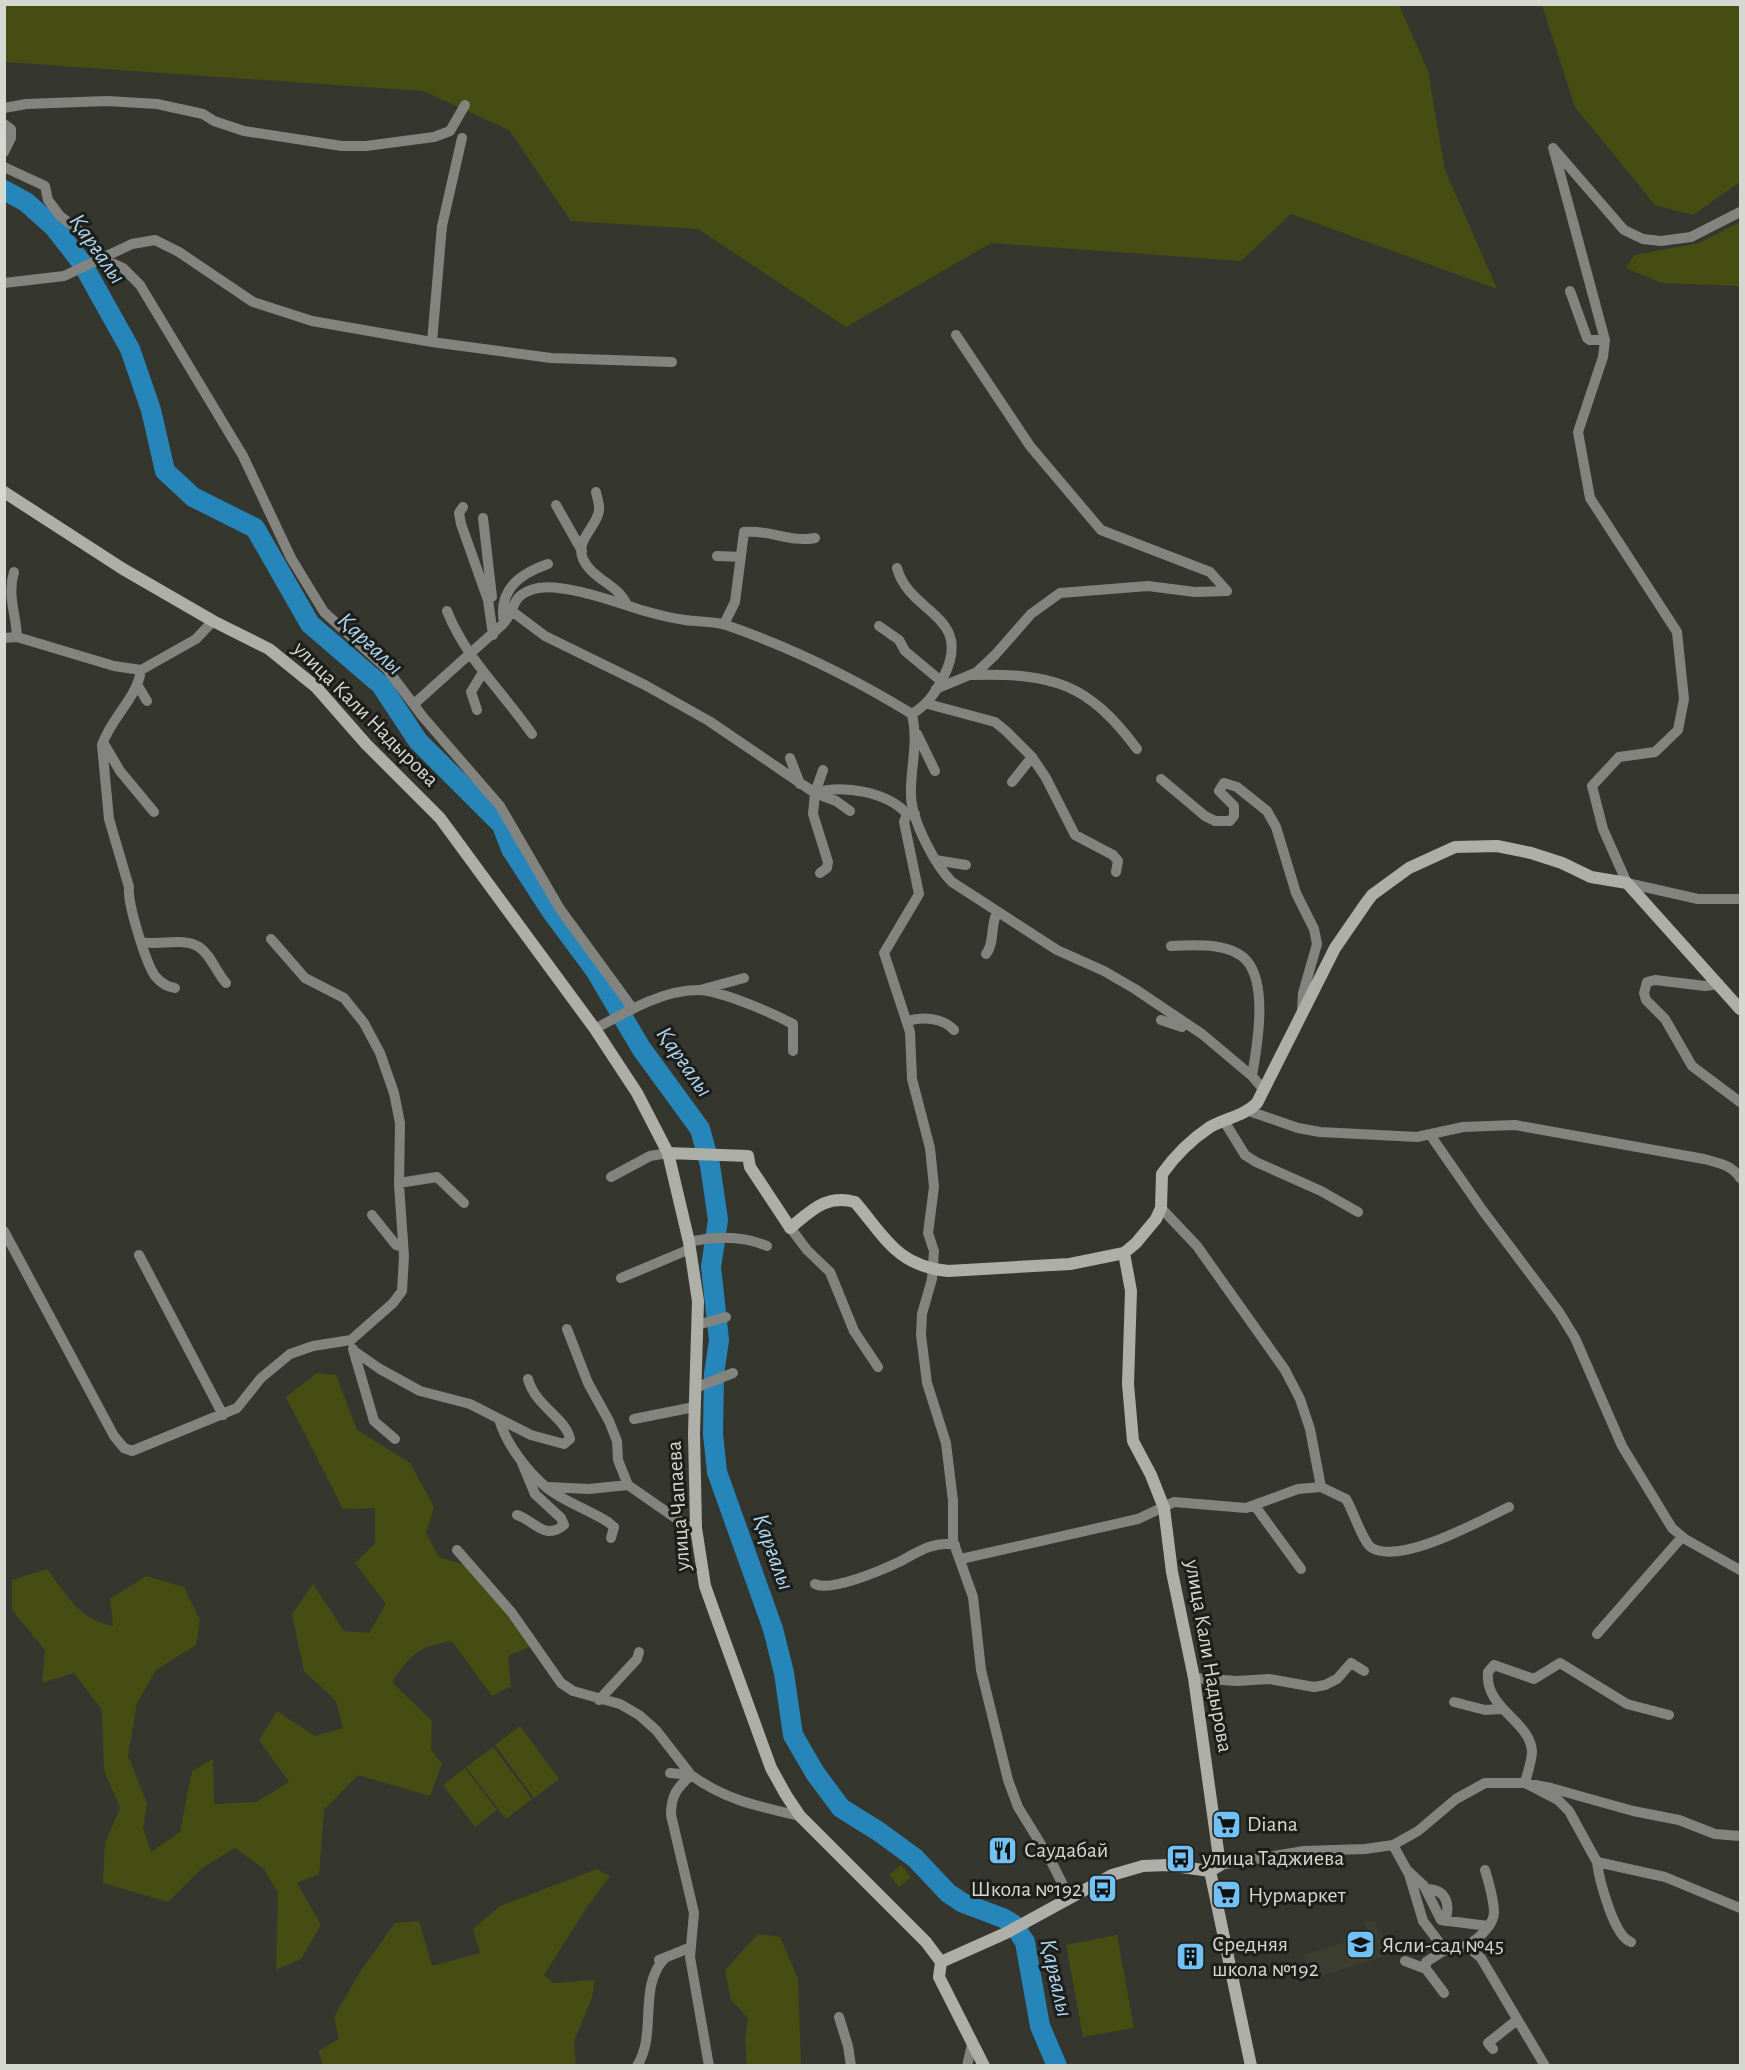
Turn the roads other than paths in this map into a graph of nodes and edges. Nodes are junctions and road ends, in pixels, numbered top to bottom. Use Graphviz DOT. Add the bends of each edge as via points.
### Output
graph roads {
  1 [pos="465,105"];
  2 [pos="4,108"];
  3 [pos="4,124"];
  4 [pos="462,138"];
  5 [pos="4,152"];
  6 [pos="4,167"];
  7 [pos="1740,212"];
  8 [pos="103,260"];
  9 [pos="4,283"];
  10 [pos="1570,291"];
  11 [pos="956,335"];
  12 [pos="1605,340"];
  13 [pos="432,342"];
  14 [pos="672,362"];
  15 [pos="4,492"];
  16 [pos="596,492"];
  17 [pos="556,505"];
  18 [pos="463,507"];
  19 [pos="483,518"];
  20 [pos="815,538"];
  21 [pos="582,552"];
  22 [pos="717,556"];
  23 [pos="741,557"];
  24 [pos="548,564"];
  25 [pos="897,568"];
  26 [pos="14,572"];
  27 [pos="626,603"];
  28 [pos="490,609"];
  29 [pos="447,611"];
  30 [pos="513,612"];
  31 [pos="213,621"];
  32 [pos="504,623"];
  33 [pos="724,624"];
  34 [pos="879,626"];
  35 [pos="493,635"];
  36 [pos="17,637"];
  37 [pos="4,638"];
  38 [pos="470,655"];
  39 [pos="141,670"];
  40 [pos="483,672"];
  41 [pos="969,676"];
  42 [pos="939,685"];
  43 [pos="138,686"];
  44 [pos="147,701"];
  45 [pos="414,704"];
  46 [pos="928,704"];
  47 [pos="477,710"];
  48 [pos="912,714"];
  49 [pos="532,734"];
  50 [pos="917,734"];
  51 [pos="103,742"];
  52 [pos="1137,749"];
  53 [pos="1032,757"];
  54 [pos="790,758"];
  55 [pos="823,770"];
  56 [pos="935,771"];
  57 [pos="1161,779"];
  58 [pos="1012,782"];
  59 [pos="801,784"];
  60 [pos="815,793"];
  61 [pos="850,811"];
  62 [pos="154,812"];
  63 [pos="911,814"];
  64 [pos="935,860"];
  65 [pos="966,865"];
  66 [pos="1116,872"];
  67 [pos="820,873"];
  68 [pos="1627,883"];
  69 [pos="1740,899"];
  70 [pos="997,912"];
  71 [pos="271,939"];
  72 [pos="142,942"];
  73 [pos="1171,946"];
  74 [pos="986,954"];
  75 [pos="744,978"];
  76 [pos="226,982"];
  77 [pos="1719,984"];
  78 [pos="175,988"];
  79 [pos="700,990"];
  80 [pos="1740,1009"];
  81 [pos="631,1010"];
  82 [pos="1302,1011"];
  83 [pos="1161,1020"];
  84 [pos="908,1021"];
  85 [pos="1188,1027"];
  86 [pos="595,1029"];
  87 [pos="954,1030"];
  88 [pos="793,1051"];
  89 [pos="1252,1076"];
  90 [pos="1264,1090"];
  91 [pos="1740,1102"];
  92 [pos="1249,1111"];
  93 [pos="1224,1121"];
  94 [pos="1431,1136"];
  95 [pos="668,1154"];
  96 [pos="611,1177"];
  97 [pos="1740,1178"];
  98 [pos="399,1183"];
  99 [pos="464,1203"];
  100 [pos="1161,1208"];
  101 [pos="1358,1212"];
  102 [pos="372,1215"];
  103 [pos="789,1227"];
  104 [pos="4,1231"];
  105 [pos="690,1245"];
  106 [pos="767,1246"];
  107 [pos="403,1247"];
  108 [pos="1124,1252"];
  109 [pos="139,1255"];
  110 [pos="933,1270"];
  111 [pos="621,1278"];
  112 [pos="726,1317"];
  113 [pos="697,1325"];
  114 [pos="567,1329"];
  115 [pos="352,1345"];
  116 [pos="878,1367"];
  117 [pos="733,1373"];
  118 [pos="528,1379"];
  119 [pos="701,1386"];
  120 [pos="694,1407"];
  121 [pos="223,1415"];
  122 [pos="499,1419"];
  123 [pos="634,1419"];
  124 [pos="395,1439"];
  125 [pos="521,1460"];
  126 [pos="628,1485"];
  127 [pos="546,1487"];
  128 [pos="1321,1487"];
  129 [pos="1255,1506"];
  130 [pos="1509,1507"];
  131 [pos="1164,1508"];
  132 [pos="517,1515"];
  133 [pos="697,1533"];
  134 [pos="1682,1537"];
  135 [pos="611,1538"];
  136 [pos="955,1545"];
  137 [pos="457,1550"];
  138 [pos="962,1559"];
  139 [pos="1301,1569"];
  140 [pos="1740,1570"];
  141 [pos="815,1584"];
  142 [pos="1597,1634"];
  143 [pos="639,1652"];
  144 [pos="1364,1671"];
  145 [pos="1194,1678"];
  146 [pos="599,1700"];
  147 [pos="1454,1702"];
  148 [pos="1501,1709"];
  149 [pos="1669,1715"];
  150 [pos="670,1773"];
  151 [pos="691,1775"];
  152 [pos="1525,1783"];
  153 [pos="800,1816"];
  154 [pos="1740,1836"];
  155 [pos="1393,1845"];
  156 [pos="1597,1862"];
  157 [pos="1215,1868"];
  158 [pos="1406,1869"];
  159 [pos="1485,1870"];
  160 [pos="1069,1897"];
  161 [pos="1740,1908"];
  162 [pos="1488,1926"];
  163 [pos="1631,1942"];
  164 [pos="1467,1946"];
  165 [pos="689,1948"];
  166 [pos="1445,1950"];
  167 [pos="665,1958"];
  168 [pos="1405,1961"];
  169 [pos="941,1962"];
  170 [pos="650,1963"];
  171 [pos="1425,1969"];
  172 [pos="1444,1993"];
  173 [pos="839,2018"];
  174 [pos="1517,2020"];
  175 [pos="972,2044"];
  176 [pos="1493,2049"];
  177 [pos="637,2066"];
  178 [pos="709,2066"];
  179 [pos="851,2066"];
  180 [pos="967,2066"];
  181 [pos="984,2066"];
  182 [pos="1251,2066"];
  183 [pos="1545,2066"];
  1 -- 2 [label="street" via="450,131 434,137 366,146 252,133 203,114 157,104 107,100"];
  3 -- 5 [label="street" via="10,129 11,138"];
  4 -- 13 [label="street" via="442,226"];
  6 -- 8 [label="street" via="45,186 48,200 60,216 94,242"];
  7 -- 12 [label="street" via="1690,237 1643,239 1624,230 1553,148"];
  8 -- 9 [label="street" via="76,272 31,282"];
  8 -- 13 [label="street" via="140,241 155,240 237,293 272,310"];
  8 -- 45 [label="street" via="123,268 140,285 243,456 291,558 324,612 387,669"];
  10 -- 12 [label="street" via="1587,338"];
  11 -- 41 [label="street" via="1030,446 1101,530 1210,572 1227,591 1195,592 1148,586 1060,592 1031,614 991,660"];
  12 -- 68 [label="street" via="1578,432 1590,498 1677,632 1684,699 1678,730 1655,752 1619,757 1592,786 1602,829"];
  13 -- 14 [label="street" via="551,358"];
  15 -- 31 [label="street, улица Кали Надырова" via="94,552"];
  16 -- 21 [label="street" via="599,510"];
  17 -- 21 [label="street"];
  18 -- 28 [label="street" via="459,513 461,524"];
  19 -- 28 [label="street"];
  20 -- 23 [label="street" via="795,540 744,532"];
  21 -- 27 [label="street" via="590,570"];
  22 -- 23 [label="street"];
  23 -- 33 [label="street" via="735,602"];
  24 -- 32 [label="street" via="529,572 509,591 503,600"];
  25 -- 42 [label="street" via="907,591 939,617 952,645 951,660"];
  26 -- 36 [label="street" via="10,585"];
  27 -- 30 [label="street" via="537,588 514,600"];
  27 -- 33 [label="street" via="668,617"];
  28 -- 35 [label="street"];
  29 -- 38 [label="street"];
  30 -- 32 [label="street"];
  30 -- 59 [label="street" via="545,636 645,684 709,722"];
  31 -- 39 [label="street" via="196,639"];
  31 -- 86 [label="street, улица Кали Надырова" via="291,664 440,818"];
  32 -- 35 [label="street"];
  33 -- 48 [label="street" via="862,685"];
  34 -- 42 [label="street" via="898,640"];
  35 -- 38 [label="street"];
  36 -- 37 [label="street"];
  36 -- 39 [label="street" via="114,666"];
  38 -- 40 [label="street"];
  38 -- 45 [label="street"];
  39 -- 43 [label="street"];
  40 -- 47 [label="street" via="471,692"];
  40 -- 49 [label="street" via="510,701"];
  41 -- 42 [label="street"];
  41 -- 52 [label="street" via="1029,676 1073,688 1115,720"];
  42 -- 46 [label="street"];
  43 -- 44 [label="street"];
  43 -- 51 [label="street"];
  45 -- 81 [label="street" via="500,806 560,909"];
  46 -- 48 [label="street"];
  46 -- 53 [label="street" via="995,722"];
  48 -- 50 [label="street"];
  50 -- 56 [label="street"];
  50 -- 63 [label="street"];
  51 -- 62 [label="street" via="120,771"];
  51 -- 72 [label="street" via="109,819"];
  53 -- 58 [label="street"];
  53 -- 66 [label="street" via="1075,835 1113,855 1118,861"];
  54 -- 59 [label="street"];
  55 -- 60 [label="street"];
  57 -- 82 [label="street" via="1215,821 1230,821 1235,812 1219,791 1224,783 1237,787 1267,810 1316,938"];
  59 -- 60 [label="street"];
  60 -- 61 [label="street"];
  60 -- 63 [label="street" via="837,789 868,792"];
  60 -- 67 [label="street" via="813,814 828,862"];
  63 -- 64 [label="street"];
  63 -- 84 [label="street" via="904,822 919,894 884,953"];
  64 -- 65 [label="street"];
  64 -- 70 [label="street" via="963,891"];
  68 -- 69 [label="street" via="1698,899"];
  68 -- 77 [label="street"];
  68 -- 82 [label="street" via="1591,877 1552,859 1497,846 1455,847 1432,856 1372,895 1335,948"];
  70 -- 74 [label="street" via="991,924 992,944"];
  70 -- 85 [label="street" via="1057,950 1126,983"];
  71 -- 98 [label="street" via="305,978 344,998 364,1023 380,1053 400,1124"];
  72 -- 76 [label="street" via="189,943 200,948"];
  72 -- 78 [label="street" via="155,976"];
  73 -- 89 [label="street" via="1217,947 1246,961 1257,987 1258,1003"];
  75 -- 79 [label="street"];
  77 -- 80 [label="street"];
  77 -- 91 [label="street" via="1655,980 1647,982 1644,993 1665,1019 1692,1066"];
  79 -- 81 [label="street" via="672,993"];
  79 -- 88 [label="street" via="793,1024"];
  81 -- 86 [label="street"];
  82 -- 90 [label="street"];
  83 -- 85 [label="street"];
  84 -- 87 [label="street" via="929,1019"];
  84 -- 110 [label="street" via="913,1046 912,1079 930,1148 934,1187 927,1221 934,1251"];
  85 -- 89 [label="street"];
  86 -- 95 [label="street, улица Чапаева" via="637,1093"];
  89 -- 90 [label="street"];
  90 -- 92 [label="street"];
  92 -- 93 [label="street"];
  92 -- 94 [label="street" via="1320,1132"];
  93 -- 100 [label="street" via="1185,1148 1162,1174"];
  93 -- 101 [label="street" via="1245,1155"];
  94 -- 97 [label="street" via="1463,1127 1515,1125 1704,1160 1736,1170"];
  94 -- 134 [label="street" via="1559,1312 1575,1338 1622,1446 1672,1528"];
  95 -- 96 [label="street" via="650,1156"];
  95 -- 103 [label="street" via="748,1156 750,1167"];
  95 -- 105 [label="street, улица Чапаева"];
  98 -- 99 [label="street" via="437,1177"];
  98 -- 107 [label="street"];
  100 -- 108 [label="street" via="1147,1231"];
  100 -- 128 [label="street" via="1197,1246 1285,1370 1310,1429"];
  102 -- 107 [label="street" via="396,1245"];
  103 -- 110 [label="street" via="817,1205 838,1200 855,1202 894,1250 910,1262"];
  103 -- 116 [label="street" via="830,1272 854,1331"];
  104 -- 121 [label="street" via="88,1390 124,1448 132,1451"];
  105 -- 106 [label="street" via="726,1237"];
  105 -- 111 [label="street"];
  105 -- 113 [label="street, улица Чапаева" via="698,1301"];
  107 -- 115 [label="street" via="402,1291"];
  108 -- 110 [label="street" via="1070,1264"];
  108 -- 131 [label="street, улица Кали Надырова" via="1131,1291 1128,1384 1133,1441"];
  109 -- 121 [label="street"];
  110 -- 136 [label="street" via="921,1335 927,1383 946,1443"];
  112 -- 113 [label="street"];
  113 -- 119 [label="street, улица Чапаева"];
  114 -- 126 [label="street" via="617,1441 618,1460"];
  115 -- 121 [label="street" via="313,1346 290,1354 261,1378 237,1408"];
  115 -- 122 [label="street" via="411,1387 470,1404"];
  115 -- 124 [label="street" via="374,1421"];
  117 -- 119 [label="street"];
  118 -- 122 [label="street" via="531,1390 563,1425 570,1440 555,1444"];
  119 -- 120 [label="street, улица Чапаева"];
  120 -- 123 [label="street"];
  120 -- 133 [label="street, улица Чапаева"];
  122 -- 125 [label="street" via="502,1431"];
  125 -- 127 [label="street"];
  125 -- 132 [label="street" via="535,1494 564,1525 550,1532 540,1530"];
  126 -- 127 [label="street" via="589,1489"];
  126 -- 133 [label="street"];
  127 -- 135 [label="street" via="608,1522 614,1527"];
  128 -- 129 [label="street" via="1298,1489"];
  128 -- 130 [label="street" via="1347,1499 1366,1542 1381,1550 1403,1550 1438,1540"];
  129 -- 131 [label="street" via="1174,1502"];
  129 -- 139 [label="street"];
  131 -- 138 [label="street" via="1138,1519"];
  131 -- 145 [label="street, улица Кали Надырова" via="1172,1572"];
  133 -- 153 [label="street, улица Чапаева" via="705,1586 744,1701 771,1768"];
  134 -- 140 [label="street"];
  134 -- 142 [label="street"];
  136 -- 138 [label="street"];
  136 -- 141 [label="street" via="948,1543 915,1551 899,1562 834,1585"];
  137 -- 146 [label="street" via="512,1613 561,1683"];
  138 -- 160 [label="street" via="973,1597 981,1670 1008,1780 1018,1807"];
  143 -- 146 [label="street" via="633,1664"];
  144 -- 145 [label="street" via="1351,1663 1337,1678 1314,1687 1269,1679"];
  145 -- 157 [label="street, улица Кали Надырова"];
  146 -- 151 [label="street" via="620,1704 639,1715"];
  147 -- 148 [label="street" via="1485,1710"];
  148 -- 149 [label="street" via="1489,1685 1490,1668 1501,1667 1534,1678 1560,1663 1627,1704"];
  148 -- 152 [label="street" via="1523,1733 1532,1751"];
  150 -- 151 [label="street"];
  151 -- 153 [label="street" via="730,1798"];
  151 -- 165 [label="street" via="675,1790 671,1802 694,1913"];
  152 -- 154 [label="street" via="1679,1820 1714,1834"];
  152 -- 155 [label="street" via="1481,1781 1418,1831"];
  152 -- 156 [label="street" via="1558,1800 1569,1811"];
  153 -- 169 [label="street, улица Чапаева" via="934,1950"];
  155 -- 157 [label="street" via="1304,1851"];
  155 -- 158 [label="street"];
  156 -- 161 [label="street" via="1672,1879"];
  156 -- 163 [label="street" via="1614,1920 1620,1934"];
  157 -- 160 [label="street" via="1143,1866 1112,1875"];
  157 -- 182 [label="street, улица Кали Надырова"];
  158 -- 162 [label="street" via="1426,1889 1445,1922"];
  158 -- 166 [label="street" via="1423,1921"];
  159 -- 162 [label="street" via="1494,1914"];
  160 -- 169 [label="street" via="1006,1934"];
  162 -- 164 [label="street"];
  164 -- 166 [label="street" via="1453,1952"];
  164 -- 174 [label="street" via="1481,1958"];
  165 -- 167 [label="street"];
  165 -- 178 [label="street"];
  166 -- 171 [label="street" via="1426,1962"];
  167 -- 170 [label="street"];
  167 -- 177 [label="street" via="651,1976 650,2020"];
  168 -- 171 [label="street"];
  169 -- 175 [label="street" via="939,1977"];
  171 -- 172 [label="street"];
  173 -- 179 [label="street"];
  174 -- 176 [label="street" via="1488,2043"];
  174 -- 183 [label="street"];
  175 -- 180 [label="street"];
  175 -- 181 [label="street"];
}
